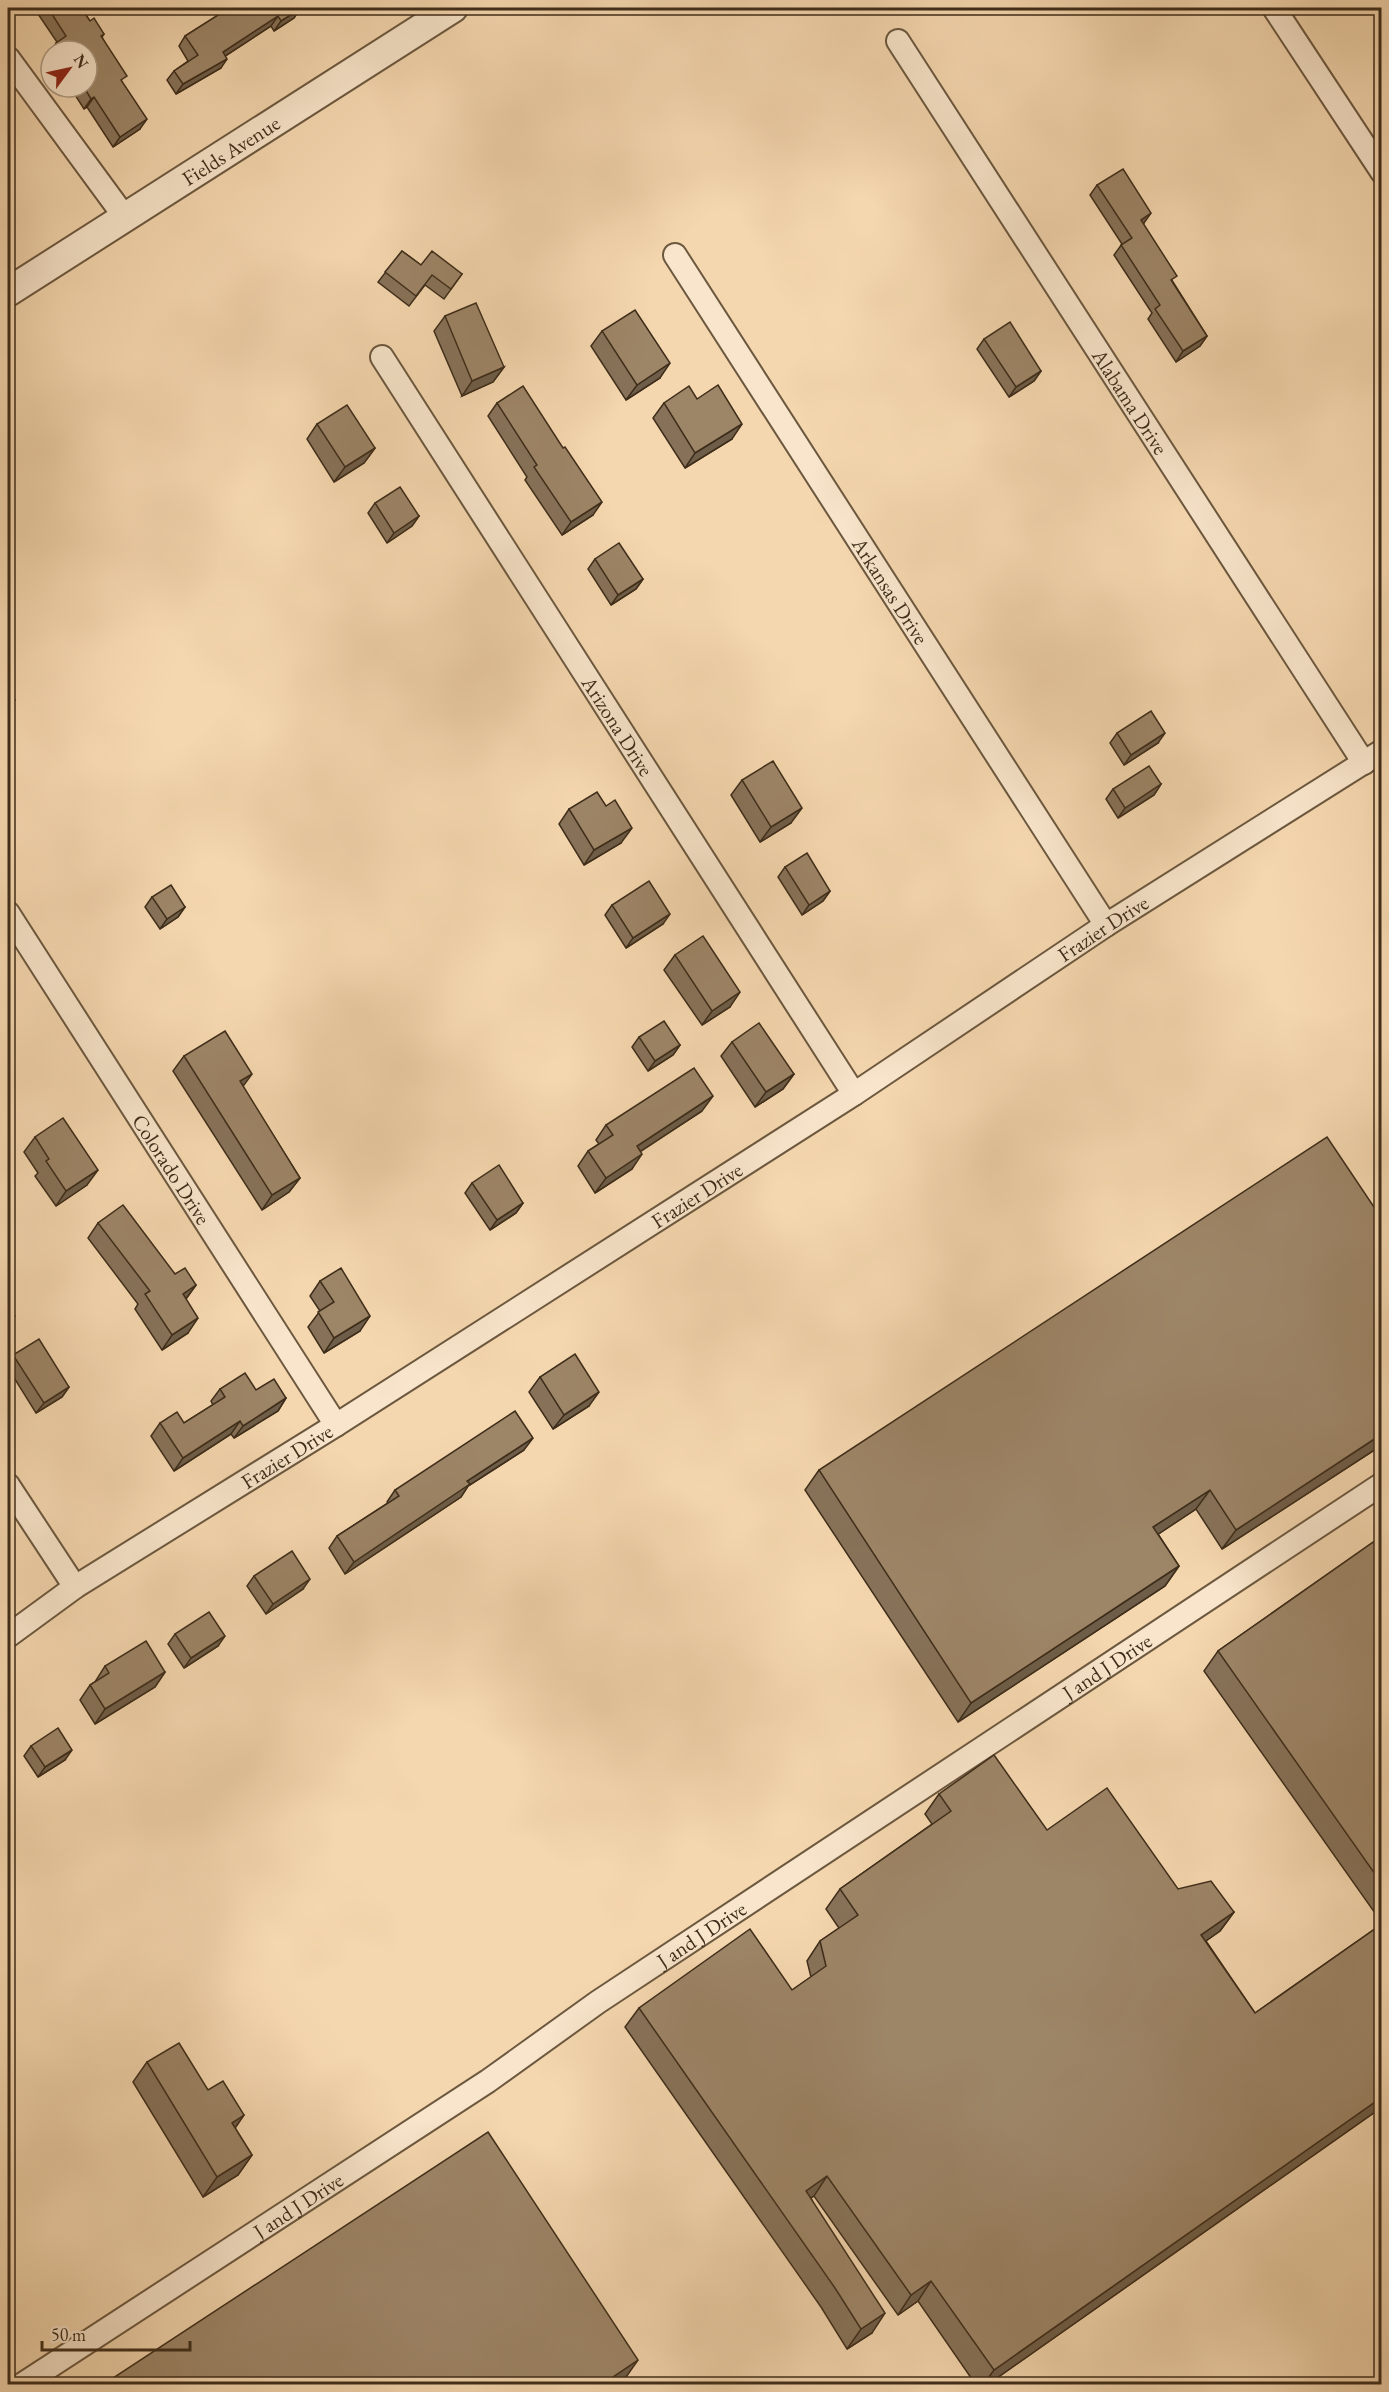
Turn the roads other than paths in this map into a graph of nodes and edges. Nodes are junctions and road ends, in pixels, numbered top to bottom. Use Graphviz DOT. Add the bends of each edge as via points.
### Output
graph roads {
  1 [pos="453,8"];
  2 [pos="1274,8"];
  3 [pos="898,41"];
  4 [pos="8,58"];
  5 [pos="1382,172"];
  6 [pos="124,216"];
  7 [pos="675,255"];
  8 [pos="8,292"];
  9 [pos="382,357"];
  10 [pos="1373,757"];
  11 [pos="8,913"];
  12 [pos="1106,925"];
  13 [pos="854,1094"];
  14 [pos="336,1425"];
  15 [pos="1382,1484"];
  16 [pos="8,1485"];
  17 [pos="75,1587"];
  18 [pos="8,1636"];
  19 [pos="23,2385"];
  1 -- 6 [label="street, Fields Avenue"];
  2 -- 5 [label="street"];
  3 -- 10 [label="street, Alabama Drive"];
  4 -- 6 [label="street"];
  6 -- 8 [label="street, Fields Avenue"];
  7 -- 12 [label="street, Arkansas Drive"];
  9 -- 13 [label="street, Arizona Drive"];
  10 -- 12 [label="street, Frazier Drive"];
  11 -- 14 [label="street, Colorado Drive"];
  12 -- 13 [label="street, Frazier Drive"];
  13 -- 14 [label="street, Frazier Drive"];
  14 -- 17 [label="street, Frazier Drive"];
  15 -- 19 [label="street, J and J Drive" via="598,2002 488,2081"];
  16 -- 17 [label="street"];
  17 -- 18 [label="street, Frazier Drive"];
}
